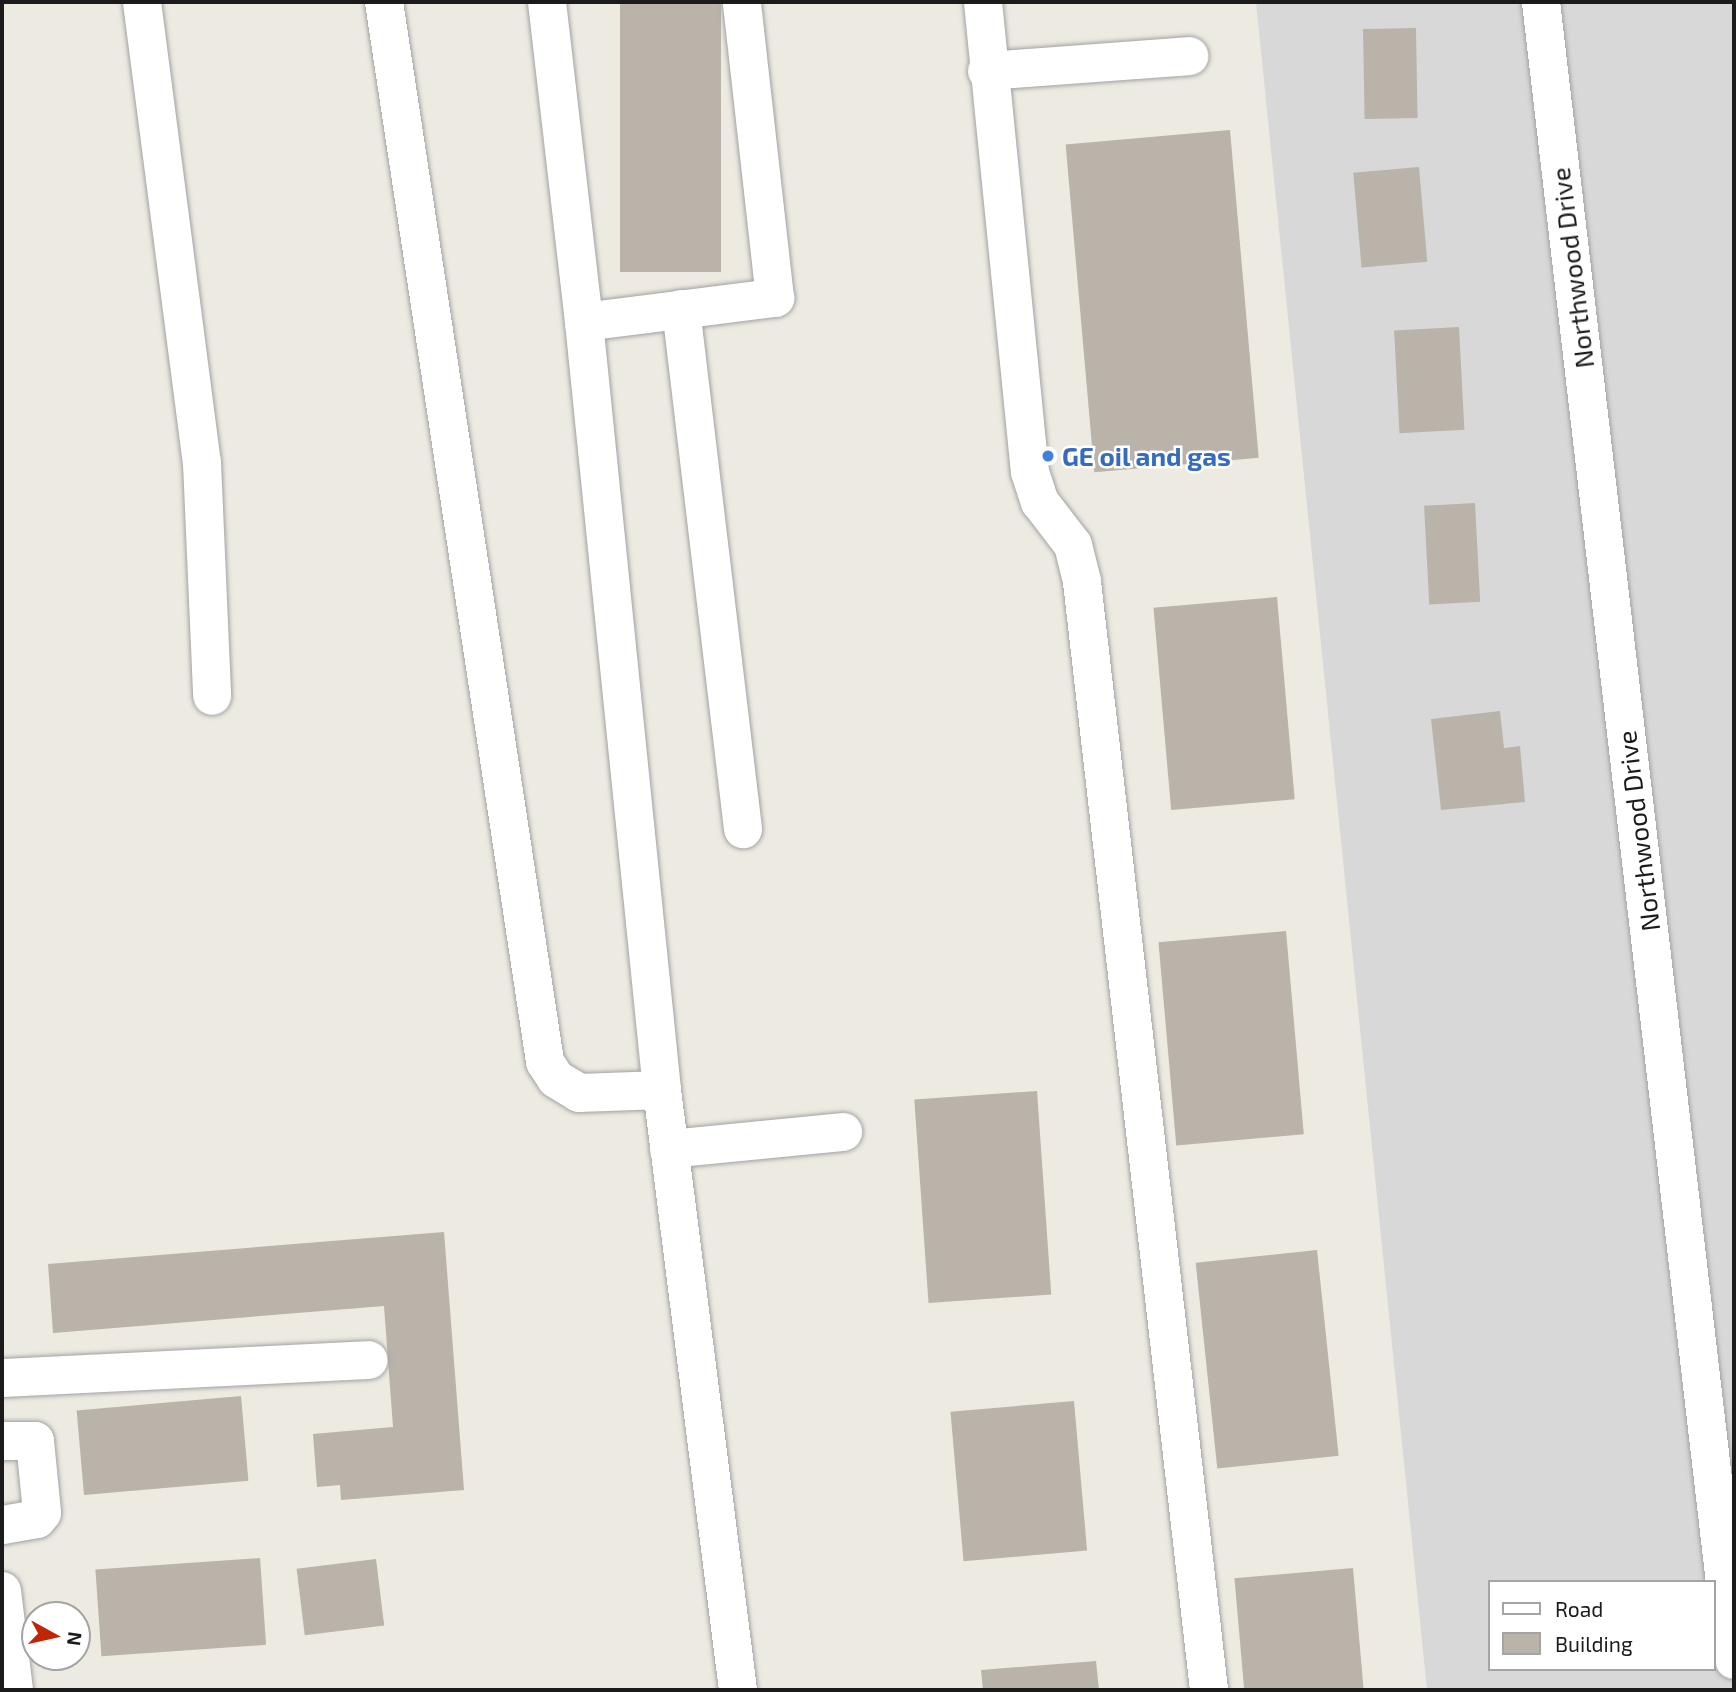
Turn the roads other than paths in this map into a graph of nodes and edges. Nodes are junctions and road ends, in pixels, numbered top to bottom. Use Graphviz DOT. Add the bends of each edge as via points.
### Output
graph roads {
  1 [pos="142,2"];
  2 [pos="384,2"];
  3 [pos="547,2"];
  4 [pos="743,2"];
  5 [pos="983,2"];
  6 [pos="1541,2"];
  7 [pos="1189,56"];
  8 [pos="987,71"];
  9 [pos="681,309"];
  10 [pos="584,321"];
  11 [pos="212,696"];
  12 [pos="743,829"];
  13 [pos="662,1090"];
  14 [pos="843,1132"];
  15 [pos="669,1149"];
  16 [pos="369,1360"];
  17 [pos="2,1378"];
  18 [pos="2,1441"];
  19 [pos="2,1525"];
  20 [pos="2,1591"];
  21 [pos="1734,1660"];
  22 [pos="13,1690"];
  23 [pos="738,1690"];
  24 [pos="1209,1690"];
  1 -- 11 [label="street" via="202,463"];
  2 -- 13 [label="street" via="545,1062 556,1079 579,1093"];
  3 -- 10 [label="street"];
  4 -- 9 [label="street" via="775,298"];
  5 -- 8 [label="street"];
  6 -- 21 [label="street, Northwood Drive"];
  7 -- 8 [label="street"];
  8 -- 24 [label="street" via="1030,472 1040,502 1073,545 1083,582"];
  9 -- 10 [label="street"];
  9 -- 12 [label="street"];
  10 -- 13 [label="street"];
  13 -- 15 [label="street"];
  14 -- 15 [label="street"];
  15 -- 23 [label="street"];
  16 -- 17 [label="street"];
  18 -- 19 [label="street" via="34,1441 42,1513 37,1519"];
  20 -- 22 [label="street"];
}
